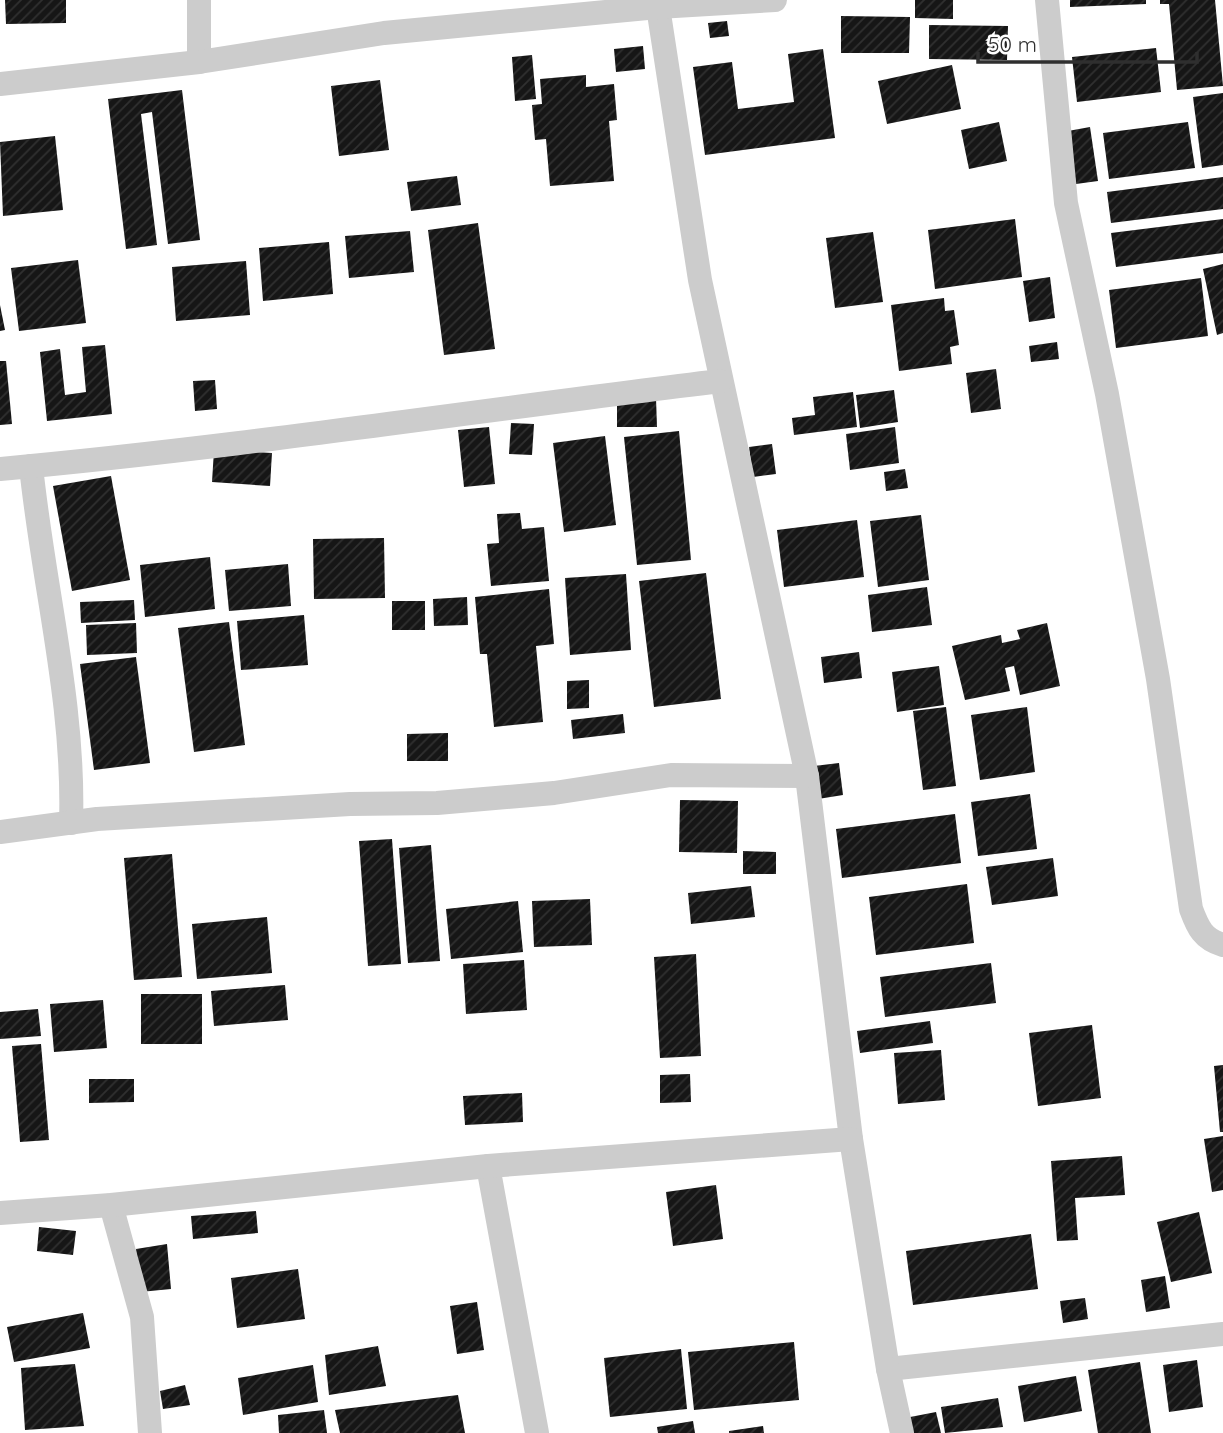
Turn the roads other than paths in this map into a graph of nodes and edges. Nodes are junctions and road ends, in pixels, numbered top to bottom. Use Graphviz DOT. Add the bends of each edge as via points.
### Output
graph roads {
  1 [pos="199,0"];
  2 [pos="775,0"];
  3 [pos="1047,0"];
  4 [pos="659,7"];
  5 [pos="199,62"];
  6 [pos="0,84"];
  7 [pos="720,381"];
  8 [pos="31,466"];
  9 [pos="0,469"];
  10 [pos="807,776"];
  11 [pos="71,823"];
  12 [pos="0,832"];
  13 [pos="1223,945"];
  14 [pos="851,1139"];
  15 [pos="488,1166"];
  16 [pos="111,1205"];
  17 [pos="0,1213"];
  18 [pos="1223,1334"];
  19 [pos="888,1369"];
  20 [pos="150,1433"];
  21 [pos="537,1433"];
  22 [pos="902,1433"];
  1 -- 5 [label="street"];
  2 -- 4 [label="street"];
  3 -- 13 [label="street" via="1066,203 1107,394 1158,679 1191,909 1198,930"];
  4 -- 5 [label="street" via="384,33"];
  4 -- 7 [label="street"];
  5 -- 6 [label="street"];
  7 -- 8 [label="street"];
  7 -- 10 [label="street"];
  8 -- 9 [label="street"];
  8 -- 11 [label="street" via="70,753"];
  10 -- 11 [label="street" via="697,773 437,803"];
  10 -- 14 [label="street"];
  11 -- 12 [label="street"];
  14 -- 15 [label="street"];
  14 -- 19 [label="street"];
  15 -- 16 [label="street"];
  15 -- 21 [label="street"];
  16 -- 17 [label="street"];
  16 -- 20 [label="street" via="142,1317"];
  18 -- 19 [label="street"];
  19 -- 22 [label="street"];
}
